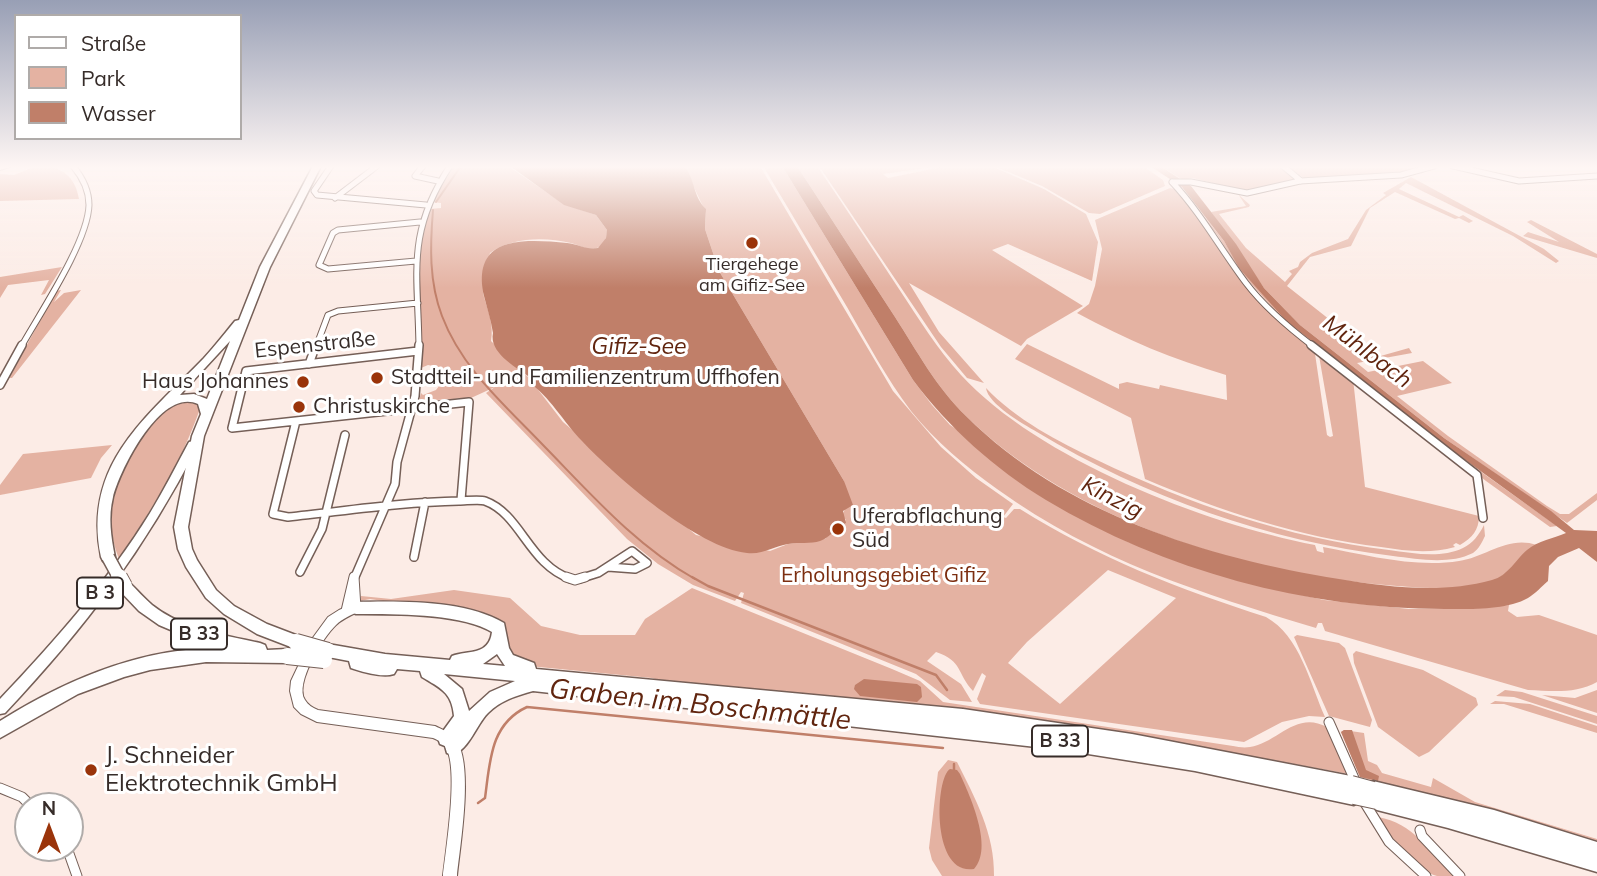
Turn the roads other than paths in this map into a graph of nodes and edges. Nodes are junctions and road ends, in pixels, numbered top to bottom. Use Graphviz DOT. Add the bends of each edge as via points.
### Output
graph roads {
  1 [pos="90,207"];
  2 [pos="296,207"];
  3 [pos="425,207"];
  4 [pos="1195,207"];
  5 [pos="420,222"];
  6 [pos="416,261"];
  7 [pos="418,303"];
  8 [pos="244,317"];
  9 [pos="418,351"];
  10 [pos="309,364"];
  11 [pos="0,384"];
  12 [pos="412,407"];
  13 [pos="156,411"];
  14 [pos="206,414"];
  15 [pos="296,421"];
  16 [pos="345,435"];
  17 [pos="198,436"];
  18 [pos="461,500"];
  19 [pos="425,502"];
  20 [pos="387,506"];
  21 [pos="327,513"];
  22 [pos="1483,517"];
  23 [pos="414,557"];
  24 [pos="608,567"];
  25 [pos="300,572"];
  26 [pos="124,586"];
  27 [pos="351,610"];
  28 [pos="501,635"];
  29 [pos="291,649"];
  30 [pos="361,660"];
  31 [pos="426,672"];
  32 [pos="544,681"];
  33 [pos="0,708"];
  34 [pos="1329,722"];
  35 [pos="0,730"];
  36 [pos="450,742"];
  37 [pos="1375,795"];
  38 [pos="1420,830"];
  39 [pos="1597,851"];
  40 [pos="1597,863"];
  41 [pos="450,876"];
  42 [pos="1426,876"];
  43 [pos="1460,876"];
  1 -- 11 [label="street" via="84,233"];
  2 -- 8 [label="highway, B 3"];
  3 -- 5 [label="street"];
  4 -- 22 [label="street" via="1247,284 1282,323 1477,475"];
  5 -- 6 [label="street"];
  5 -- 6 [label="street" via="338,230 319,265 328,269"];
  6 -- 7 [label="street"];
  7 -- 9 [label="street"];
  7 -- 10 [label="street" via="328,315"];
  8 -- 13 [label="highway, B 33"];
  8 -- 14 [label="highway, B 3"];
  9 -- 10 [label="street, Espenstraße"];
  9 -- 12 [label="street"];
  10 -- 15 [label="street, Espenstraße" via="246,371 232,428"];
  12 -- 15 [label="street, Espenstraße"];
  12 -- 18 [label="street, Espenstraße" via="471,404"];
  12 -- 20 [label="street"];
  13 -- 14 [label="highway" via="193,397 203,402"];
  13 -- 26 [label="highway, B 33, bridge" via="129,447 110,488 103,526 108,557"];
  14 -- 17 [label="highway, B 3"];
  15 -- 21 [label="street" via="273,514"];
  16 -- 21 [label="street"];
  17 -- 29 [label="highway, B 33" via="181,527 191,563 211,594 229,610"];
  17 -- 33 [label="main road, B 3" via="130,554 47,658"];
  18 -- 19 [label="street"];
  18 -- 24 [label="street" via="485,500 501,512 556,573 575,580"];
  19 -- 20 [label="street"];
  19 -- 23 [label="street"];
  20 -- 21 [label="street"];
  20 -- 27 [label="street" via="354,575"];
  21 -- 25 [label="street"];
  26 -- 29 [label="highway, B 33" via="150,612 214,640"];
  27 -- 28 [label="highway" via="394,608 482,618 494,622"];
  27 -- 36 [label="street" via="331,622 298,677 295,696 302,708 317,716 435,732"];
  28 -- 30 [label="highway" via="488,655 469,662 397,656"];
  28 -- 32 [label="highway" via="508,660"];
  29 -- 30 [label="highway, B 33, bridge"];
  29 -- 35 [label="highway" via="149,662 109,673 37,705"];
  30 -- 31 [label="highway, B 33" via="371,667"];
  30 -- 32 [label="highway, B 33"];
  31 -- 32 [label="highway, B 33"];
  31 -- 36 [label="highway" via="454,689 460,699 462,718"];
  32 -- 36 [label="highway" via="489,700 462,739"];
  32 -- 37 [label="highway, B 33, bridge" via="798,700 1047,728"];
  34 -- 42 [label="street" via="1370,816 1406,861"];
  36 -- 41 [label="street" via="459,773"];
  37 -- 39 [label="highway, B 33" via="1494,819"];
  37 -- 40 [label="highway, B 33"];
  38 -- 43 [label="street"];
}
